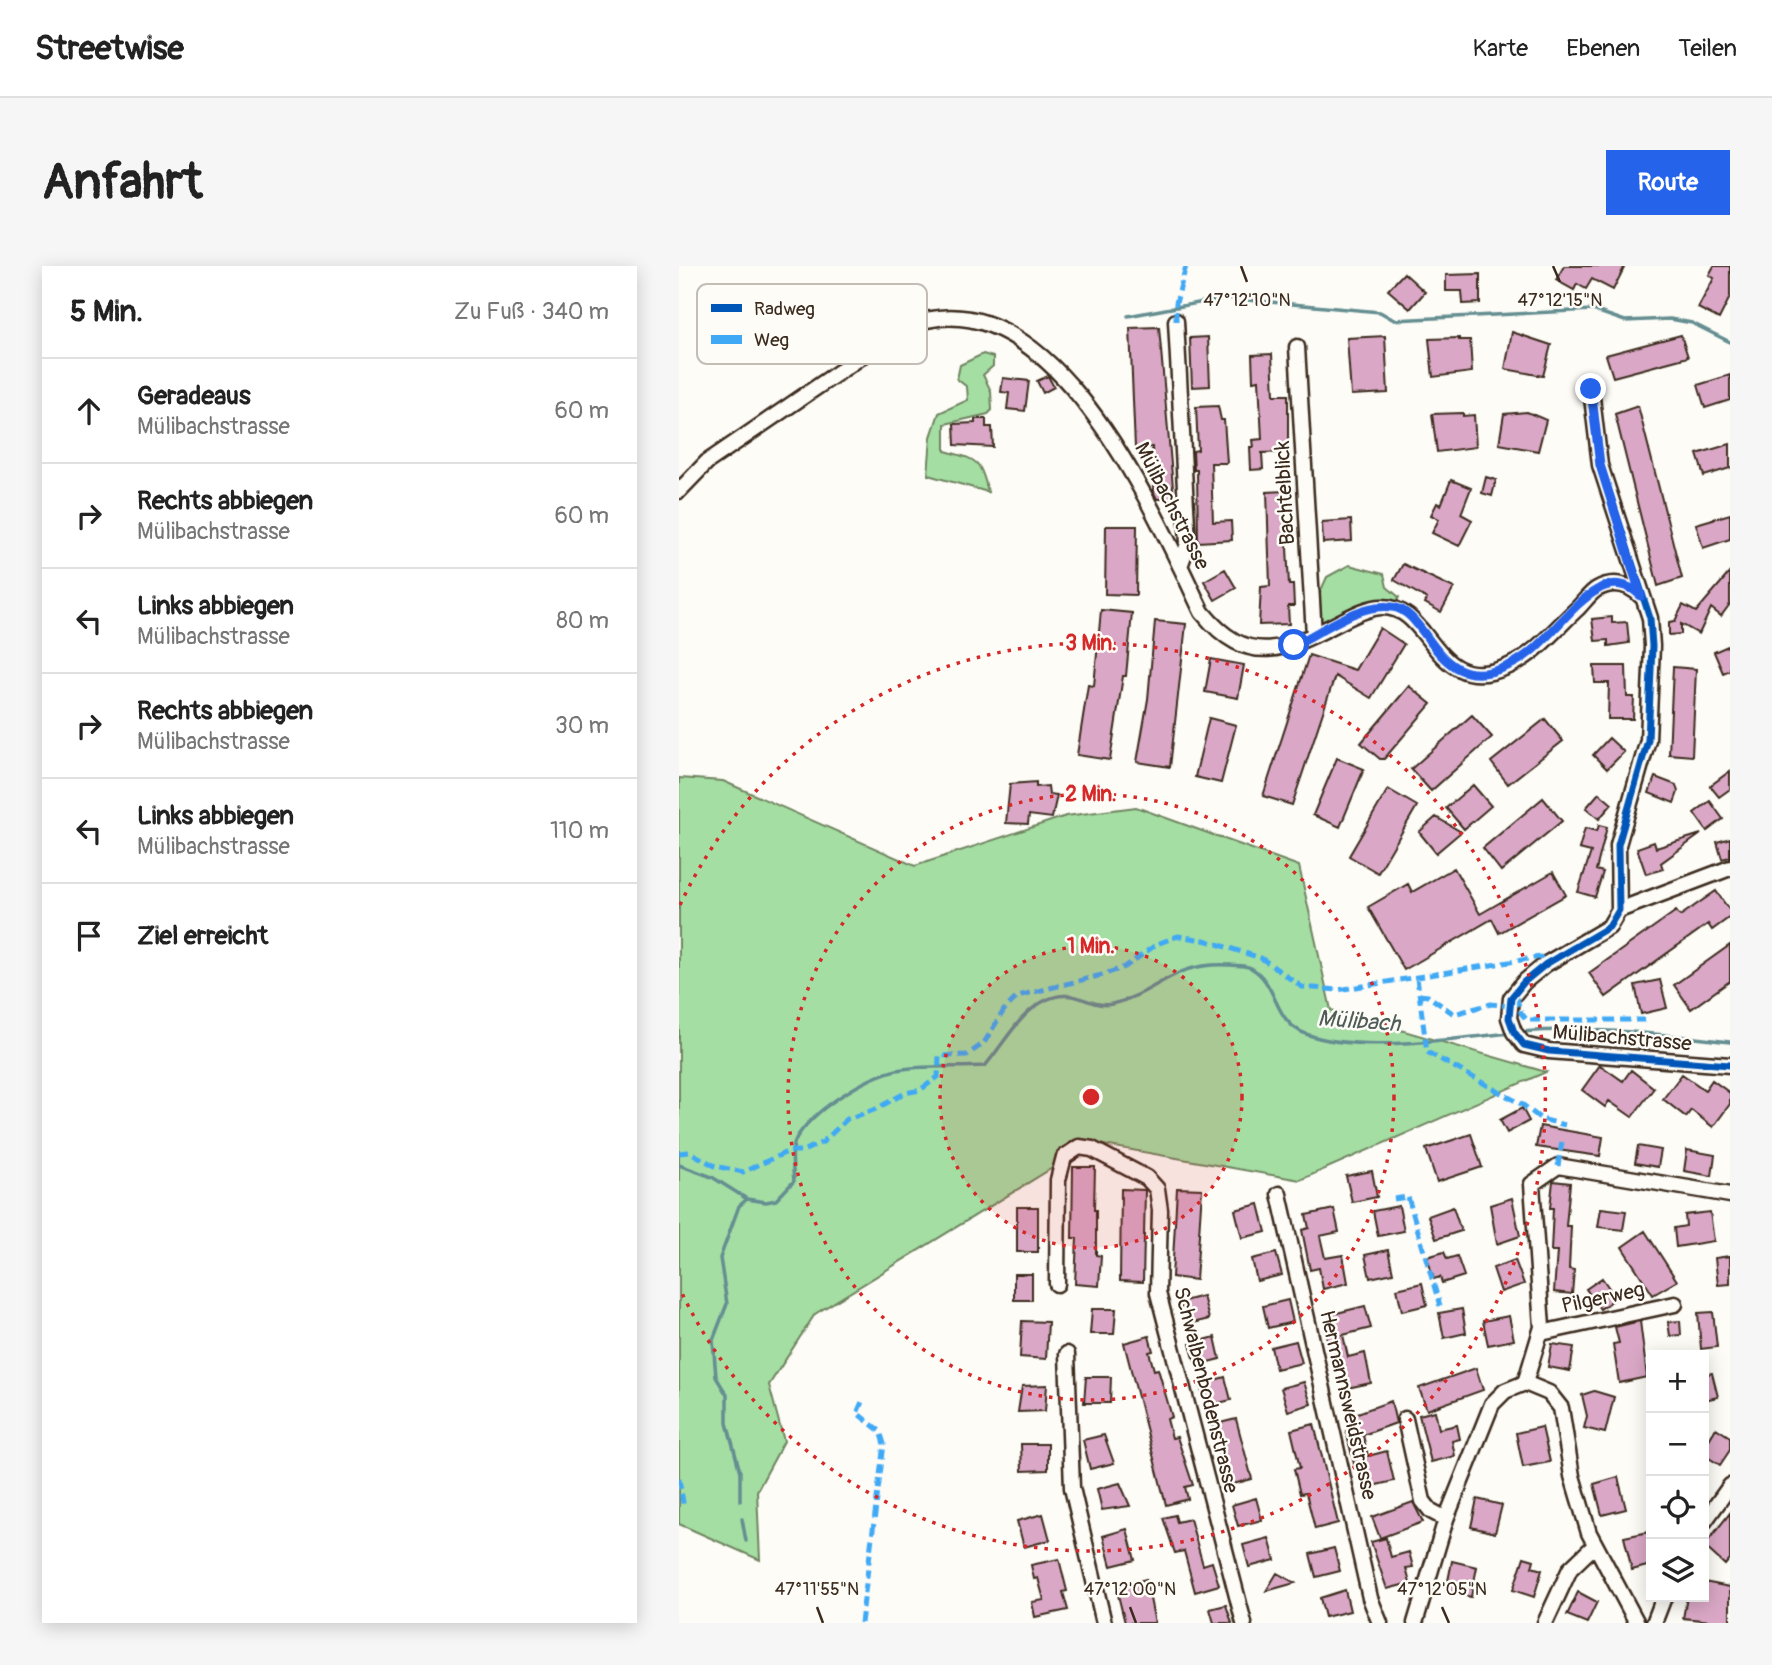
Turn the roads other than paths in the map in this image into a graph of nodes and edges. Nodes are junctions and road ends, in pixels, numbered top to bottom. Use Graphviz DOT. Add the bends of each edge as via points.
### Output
graph roads {
  1 [pos="927,318"];
  2 [pos="1176,321"];
  3 [pos="1297,347"];
  4 [pos="850,364"];
  5 [pos="1591,389"];
  6 [pos="679,491"];
  7 [pos="1180,566"];
  8 [pos="1641,596"];
  9 [pos="1314,635"];
  10 [pos="1730,868"];
  11 [pos="1619,910"];
  12 [pos="1730,1065"];
  13 [pos="1279,1195"];
  14 [pos="1730,1195"];
  15 [pos="1057,1284"];
  16 [pos="1675,1304"];
  17 [pos="1541,1333"];
  18 [pos="1067,1353"];
  19 [pos="1525,1383"];
  20 [pos="1405,1419"];
  21 [pos="1730,1486"];
  22 [pos="1709,1515"];
  23 [pos="1446,1519"];
  24 [pos="1594,1546"];
  25 [pos="1662,1602"];
  26 [pos="1104,1623"];
  27 [pos="1244,1623"];
  28 [pos="1380,1623"];
  29 [pos="1415,1623"];
  30 [pos="1545,1623"];
  31 [pos="1637,1623"];
  32 [pos="1654,1623"];
  1 -- 7 [label="street, Mülibachstrasse" via="962,312 1011,326 1035,343 1116,443"];
  2 -- 7 [label="street" via="1188,544"];
  3 -- 9 [label="street, Bachtelblick"];
  4 -- 6 [label="street, Mülibachstrasse" via="707,461"];
  5 -- 8 [label="street" via="1600,465"];
  7 -- 9 [label="street, Mülibachstrasse" via="1202,612 1216,630 1238,645 1263,651 1294,645"];
  8 -- 9 [label="street, Mülibachstrasse" via="1632,587 1618,584 1598,589 1531,652 1509,666 1485,673 1458,669 1436,653 1410,615 1395,607 1377,606"];
  8 -- 11 [label="street" via="1650,618 1652,646 1648,740 1618,845"];
  10 -- 11 [label="street"];
  11 -- 12 [label="street, Mülibachstrasse" via="1609,927 1524,982 1511,998 1509,1018 1514,1032 1524,1045 1549,1051"];
  13 -- 28 [label="street, Hermannsweidstrasse" via="1370,1598"];
  14 -- 17 [label="street" via="1557,1166 1546,1171 1532,1184"];
  15 -- 27 [label="street, Schwalbenbodenstrasse" via="1058,1180 1064,1157 1079,1147 1092,1149 1147,1178 1157,1189 1158,1293"];
  16 -- 17 [label="street, Pilgerweg"];
  17 -- 19 [label="street"];
  18 -- 26 [label="street" via="1072,1488"];
  19 -- 23 [label="street" via="1505,1391 1492,1404"];
  19 -- 24 [label="street" via="1549,1393 1561,1408 1579,1504"];
  20 -- 23 [label="street" via="1423,1501"];
  21 -- 22 [label="street"];
  23 -- 29 [label="street"];
  24 -- 30 [label="street" via="1570,1569"];
  24 -- 31 [label="street"];
  25 -- 32 [label="street"];
}
